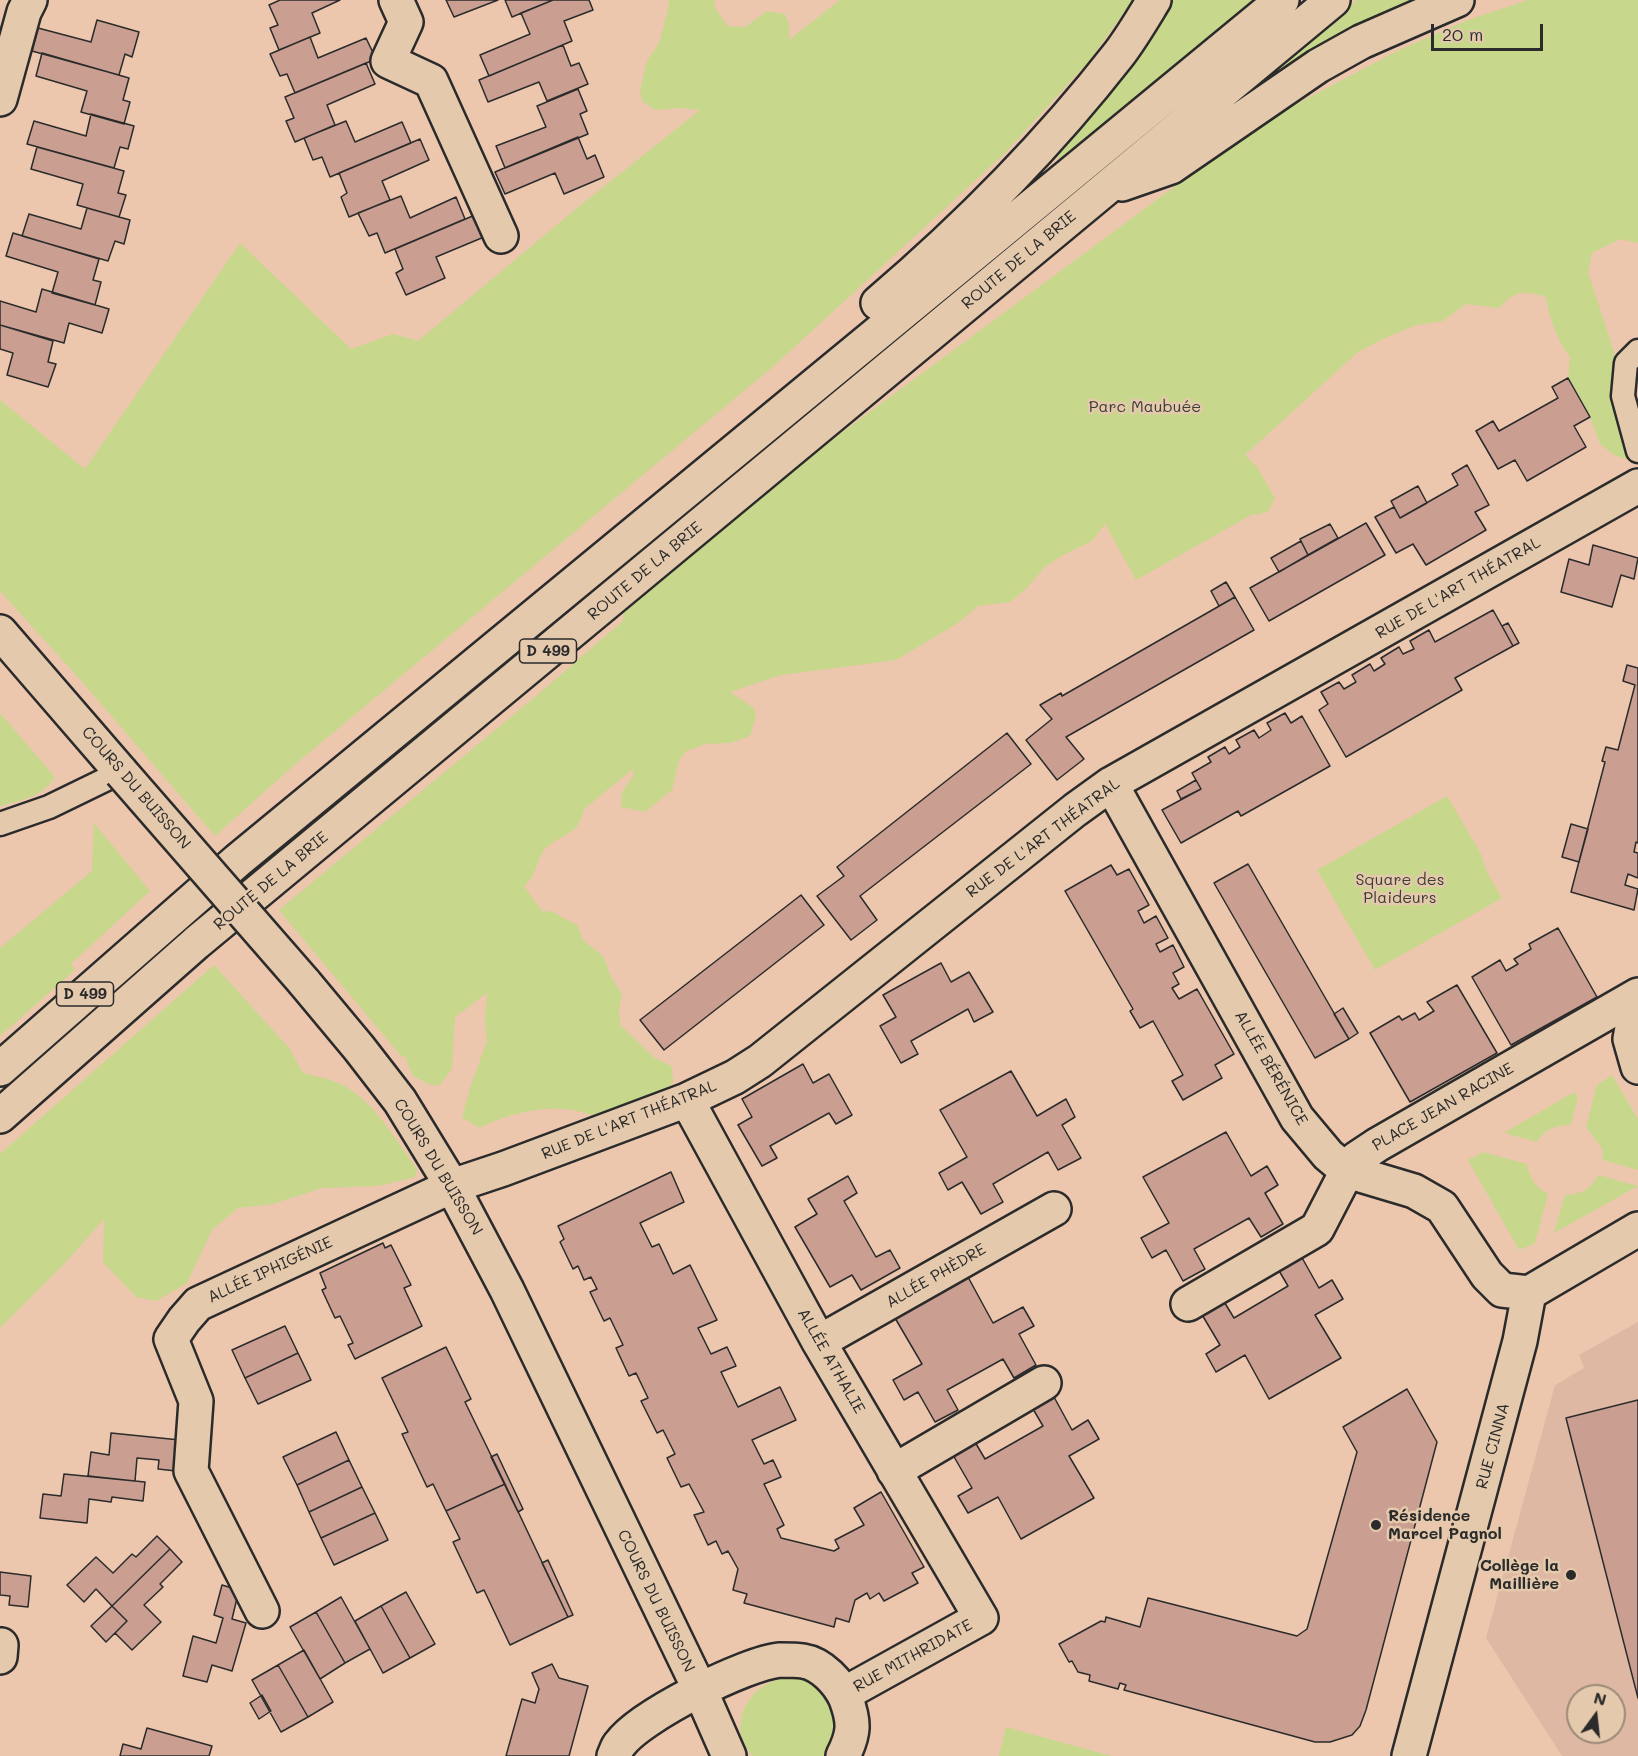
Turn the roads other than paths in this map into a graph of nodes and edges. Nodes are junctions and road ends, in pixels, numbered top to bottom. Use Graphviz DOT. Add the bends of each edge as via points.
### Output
graph roads {
  1 [pos="30,0"];
  2 [pos="396,0"];
  3 [pos="1154,0"];
  4 [pos="1282,0"];
  5 [pos="1334,0"];
  6 [pos="1457,0"];
  7 [pos="0,99"];
  8 [pos="1101,192"];
  9 [pos="501,236"];
  10 [pos="1638,351"];
  11 [pos="766,425"];
  12 [pos="1638,451"];
  13 [pos="1638,486"];
  14 [pos="0,632"];
  15 [pos="121,772"];
  16 [pos="1111,784"];
  17 [pos="0,824"];
  18 [pos="1638,1067"];
  19 [pos="0,1069"];
  20 [pos="687,1100"];
  21 [pos="0,1116"];
  22 [pos="1347,1171"];
  23 [pos="452,1186"];
  24 [pos="1054,1209"];
  25 [pos="1638,1220"];
  26 [pos="1638,1229"];
  27 [pos="1529,1293"];
  28 [pos="1188,1304"];
  29 [pos="819,1342"];
  30 [pos="1044,1383"];
  31 [pos="894,1471"];
  32 [pos="261,1611"];
  33 [pos="981,1618"];
  34 [pos="700,1690"];
  35 [pos="844,1694"];
  36 [pos="614,1756"];
  37 [pos="729,1756"];
  38 [pos="843,1756"];
  39 [pos="1409,1756"];
  1 -- 7 [label="main road"];
  2 -- 9 [label="main road" via="406,22 388,61 431,81"];
  3 -- 11 [label="main road" via="1120,52 1042,145 954,236 812,360"];
  4 -- 11 [label="main road"];
  5 -- 8 [label="main road, ROUTE DE LA BRIE"];
  6 -- 8 [label="main road" via="1361,42 1318,66 1171,167"];
  8 -- 21 [label="main road, ROUTE DE LA BRIE / D 499" via="196,943"];
  10 -- 12 [label="lane" via="1626,363 1623,396"];
  11 -- 19 [label="main road, D 499" via="237,861"];
  13 -- 16 [label="main road, RUE DE L'ART THÉATRAL"];
  14 -- 15 [label="main road, COURS DU BUISSON"];
  15 -- 17 [label="lane" via="49,807"];
  15 -- 23 [label="main road, COURS DU BUISSON, bridge" via="359,1048 400,1101"];
  16 -- 20 [label="main road, RUE DE L'ART THÉATRAL" via="760,1061"];
  16 -- 22 [label="main road, ALLÉE BÉRÉNICE" via="1297,1118"];
  18 -- 25 [label="main road, PLACE JEAN RACINE" via="1630,1039 1638,996 1356,1159 1442,1188 1458,1202 1486,1251 1502,1265 1523,1272 1552,1269"];
  20 -- 23 [label="main road, RUE DE L'ART THÉATRAL"];
  20 -- 29 [label="main road, ALLÉE ATHALIE"];
  22 -- 27 [label="main road, ALLÉE BÉRÉNICE" via="1414,1191 1442,1207 1487,1275 1502,1290"];
  22 -- 28 [label="main road" via="1317,1229"];
  23 -- 32 [label="main road, ALLÉE IPHIGÉNIE" via="198,1304 171,1339 196,1401 191,1471"];
  23 -- 34 [label="main road, COURS DU BUISSON" via="507,1290"];
  24 -- 29 [label="main road, ALLÉE PHÈDRE"];
  26 -- 27 [label="main road"];
  27 -- 39 [label="main road, RUE CINNA" via="1520,1341"];
  29 -- 31 [label="main road, ALLÉE ATHALIE"];
  30 -- 31 [label="main road"];
  31 -- 33 [label="main road, ALLÉE ATHALIE"];
  33 -- 35 [label="main road, RUE MITHRIDATE"];
  34 -- 35 [label="main road, RUE MITHRIDATE" via="780,1660 805,1661 828,1673"];
  34 -- 36 [label="main road, RUE MITHRIDATE" via="642,1723 620,1743"];
  34 -- 37 [label="main road, COURS DU BUISSON"];
  35 -- 38 [label="main road, RUE MITHRIDATE" via="852,1716 851,1741"];
}
